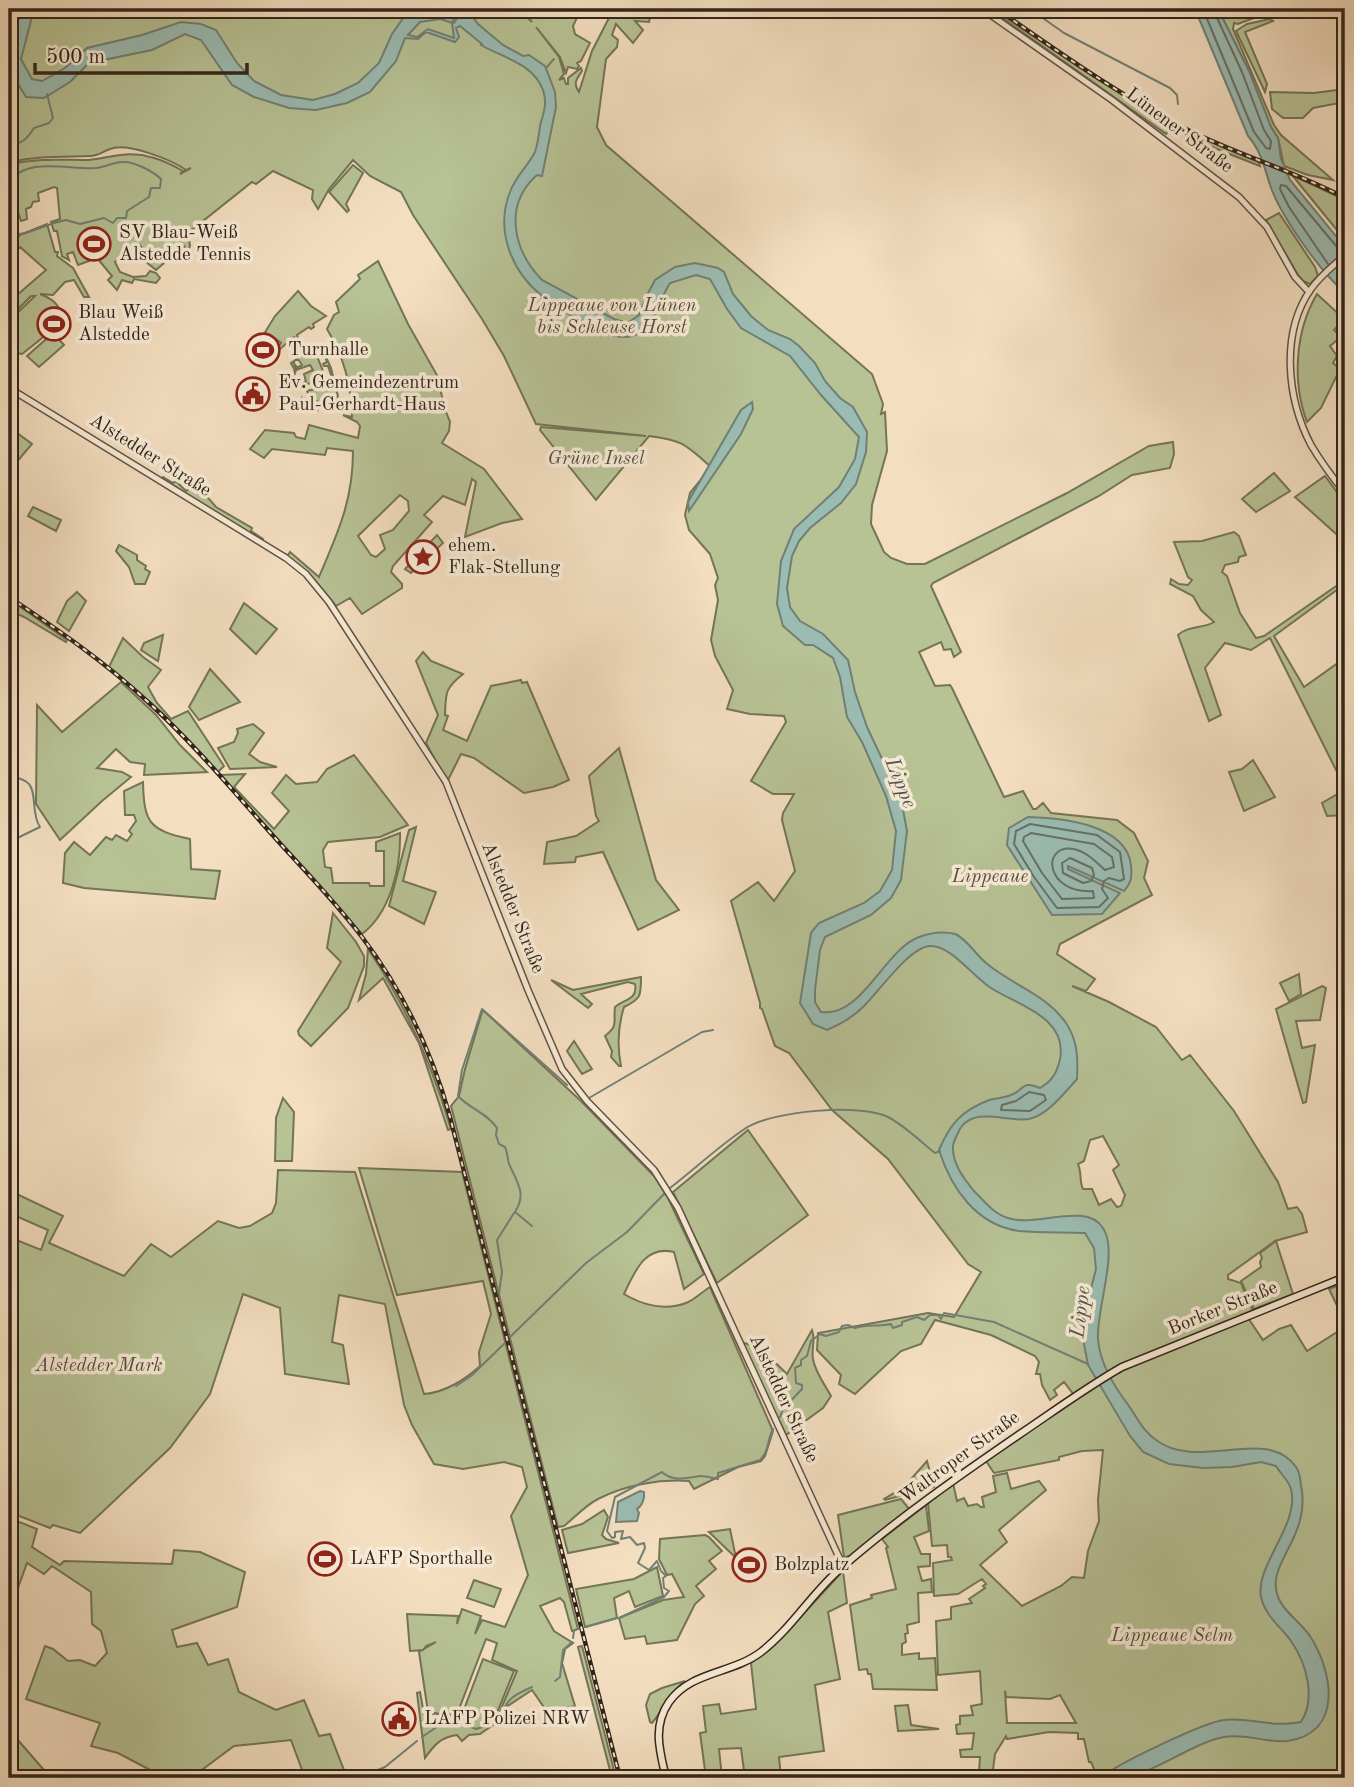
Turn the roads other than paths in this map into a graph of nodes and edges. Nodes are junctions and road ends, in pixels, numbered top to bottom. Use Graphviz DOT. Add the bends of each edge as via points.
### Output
graph roads {
  1 [pos="982,9"];
  2 [pos="1345,255"];
  3 [pos="1309,292"];
  4 [pos="9,388"];
  5 [pos="1345,493"];
  6 [pos="1345,1277"];
  7 [pos="1090,1386"];
  8 [pos="843,1566"];
  9 [pos="666,1778"];
  1 -- 3 [label="street, Lünener Straße" via="1239,197 1267,227 1295,277"];
  2 -- 3 [label="street"];
  3 -- 5 [label="street" via="1296,320 1291,349 1294,397 1311,445"];
  4 -- 8 [label="street, Alstedder Straße" via="286,558 329,602 446,782 562,1069 654,1170 678,1208"];
  6 -- 7 [label="main road, Borker Straße" via="1113,1372"];
  7 -- 8 [label="main road, Waltroper Straße" via="946,1485"];
  8 -- 9 [label="main road" via="764,1650 737,1667 691,1682 670,1700 658,1733"];
}
